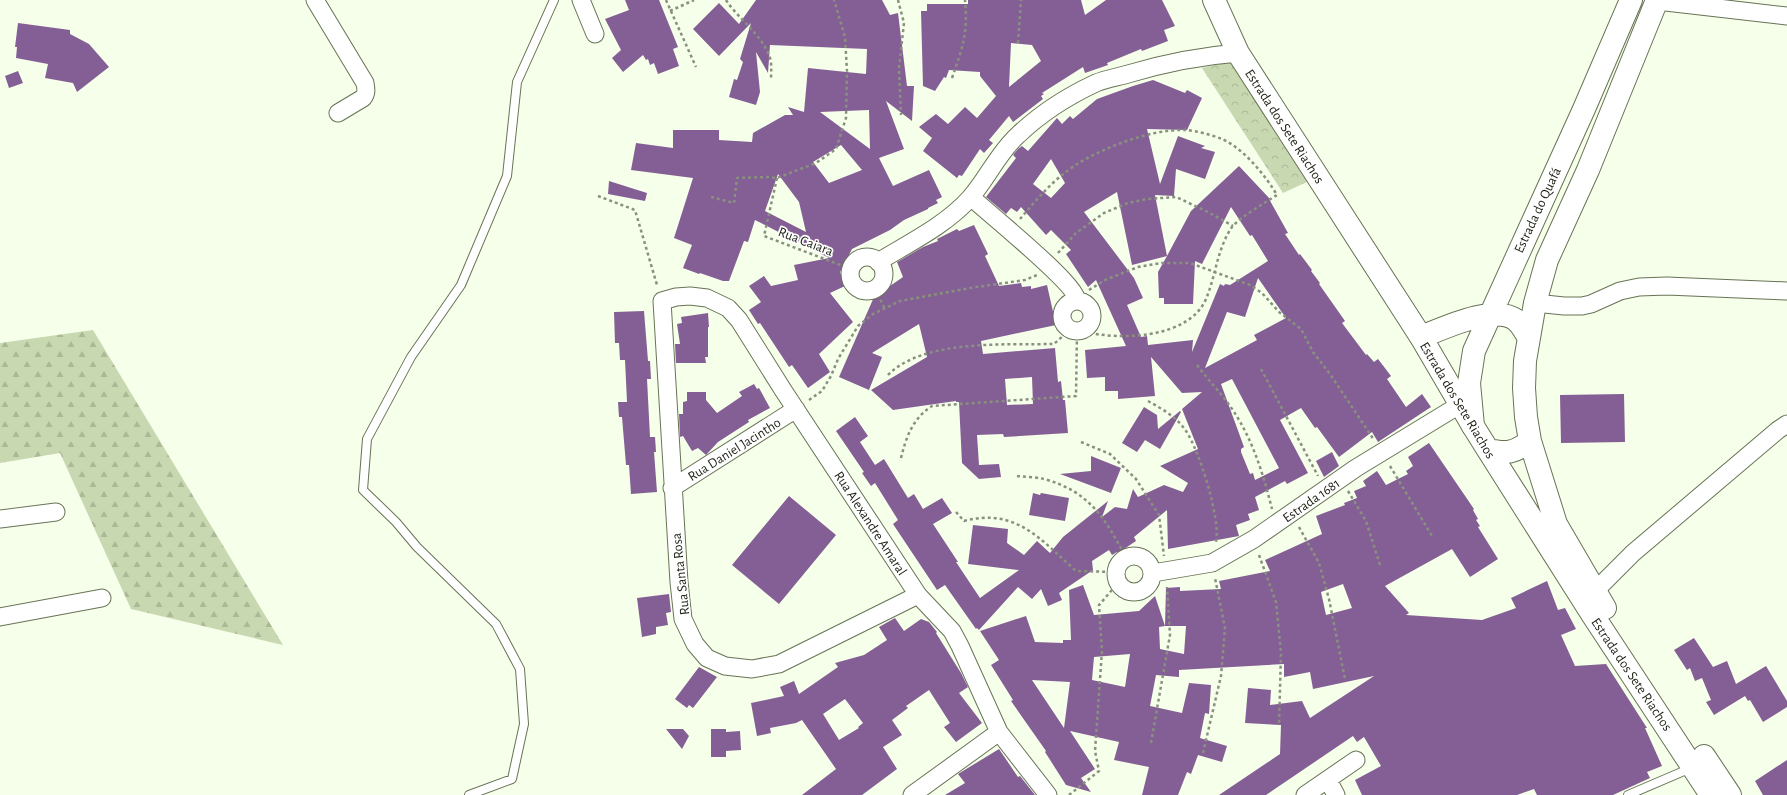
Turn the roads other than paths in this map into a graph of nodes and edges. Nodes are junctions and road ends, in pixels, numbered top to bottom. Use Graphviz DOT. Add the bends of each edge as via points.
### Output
graph roads {
  1 [pos="315,0"];
  2 [pos="554,0"];
  3 [pos="581,0"];
  4 [pos="1214,0"];
  5 [pos="1630,0"];
  6 [pos="1657,0"];
  7 [pos="1787,16"];
  8 [pos="595,34"];
  9 [pos="1238,52"];
  10 [pos="338,112"];
  11 [pos="970,197"];
  12 [pos="878,262"];
  13 [pos="1787,291"];
  14 [pos="1077,299"];
  15 [pos="662,301"];
  16 [pos="1535,303"];
  17 [pos="1490,314"];
  18 [pos="1420,337"];
  19 [pos="1529,338"];
  20 [pos="1461,404"];
  21 [pos="796,409"];
  22 [pos="1787,424"];
  23 [pos="1473,426"];
  24 [pos="1530,442"];
  25 [pos="1488,450"];
  26 [pos="672,488"];
  27 [pos="56,512"];
  28 [pos="0,519"];
  29 [pos="1159,573"];
  30 [pos="1596,592"];
  31 [pos="918,595"];
  32 [pos="102,598"];
  33 [pos="0,617"];
  34 [pos="999,732"];
  35 [pos="1356,760"];
  36 [pos="1694,767"];
  37 [pos="1328,780"];
  38 [pos="469,795"];
  39 [pos="912,795"];
  40 [pos="1048,795"];
  41 [pos="1305,795"];
  42 [pos="1336,795"];
  43 [pos="1628,795"];
  44 [pos="1711,795"];
  45 [pos="1730,795"];
  1 -- 10 [label="street" via="365,83 366,95"];
  2 -- 38 [label="lane" via="517,82 508,176 474,256 461,285 411,357 367,439 363,490 496,624 520,669 524,724 512,780"];
  3 -- 8 [label="street"];
  4 -- 9 [label="main road, Estrada dos Sete Riachos"];
  5 -- 17 [label="main road, Estrada do Quafá" via="1584,109"];
  6 -- 7 [label="street"];
  6 -- 16 [label="main road, Estrada do Quafá" via="1588,170 1547,260"];
  9 -- 11 [label="street" via="1156,65 1097,83 1050,108 1017,135"];
  9 -- 18 [label="main road, Estrada dos Sete Riachos"];
  11 -- 12 [label="street" via="938,225"];
  11 -- 14 [label="street" via="1048,265 1067,284"];
  12 -- 12 [label="street" via="882,266 884,276 875,289 864,291 854,285 850,275 858,260 868,258"];
  13 -- 16 [label="street" via="1639,287 1620,291 1582,306"];
  14 -- 14 [label="street" via="1086,304 1093,316 1090,326 1077,331 1064,324 1062,314 1067,305"];
  15 -- 21 [label="street, Rua Alexandre Amaral" via="676,296 690,296 707,298 728,308 740,320"];
  15 -- 26 [label="street, Rua Santa Rosa"];
  16 -- 19 [label="main road, Estrada do Quafá"];
  17 -- 18 [label="main road" via="1450,325"];
  17 -- 19 [label="main road" via="1515,320"];
  17 -- 23 [label="main road, Estrada do Quafá" via="1471,363 1469,382"];
  18 -- 20 [label="main road, Estrada dos Sete Riachos"];
  19 -- 24 [label="main road, Estrada dos Sete Riachos" via="1524,388"];
  20 -- 23 [label="main road, Estrada dos Sete Riachos"];
  20 -- 29 [label="street, Estrada 1681" via="1382,452 1276,525 1212,563"];
  21 -- 26 [label="street, Rua Daniel Jacintho"];
  21 -- 31 [label="street, Rua Alexandre Amaral"];
  22 -- 30 [label="street" via="1633,553"];
  23 -- 25 [label="main road, Estrada dos Sete Riachos"];
  24 -- 25 [label="main road" via="1511,452"];
  24 -- 30 [label="main road, Estrada dos Sete Riachos" via="1556,524"];
  25 -- 36 [label="main road, Estrada dos Sete Riachos" via="1592,614"];
  26 -- 31 [label="street, Rua Santa Rosa" via="683,619 696,644 707,658 726,666 752,669 779,664"];
  27 -- 28 [label="street"];
  29 -- 29 [label="street" via="1144,558 1132,556 1117,566 1117,577 1127,592 1139,592"];
  30 -- 45 [label="main road, Estrada dos Sete Riachos"];
  31 -- 34 [label="street, Rua Alexandre Amaral" via="952,630"];
  32 -- 33 [label="street"];
  34 -- 39 [label="street"];
  34 -- 40 [label="street, Rua Alexandre Amaral"];
  35 -- 37 [label="street"];
  36 -- 43 [label="lane"];
  36 -- 44 [label="main road, Estrada dos Sete Riachos"];
  37 -- 41 [label="street"];
  37 -- 42 [label="street"];
}
